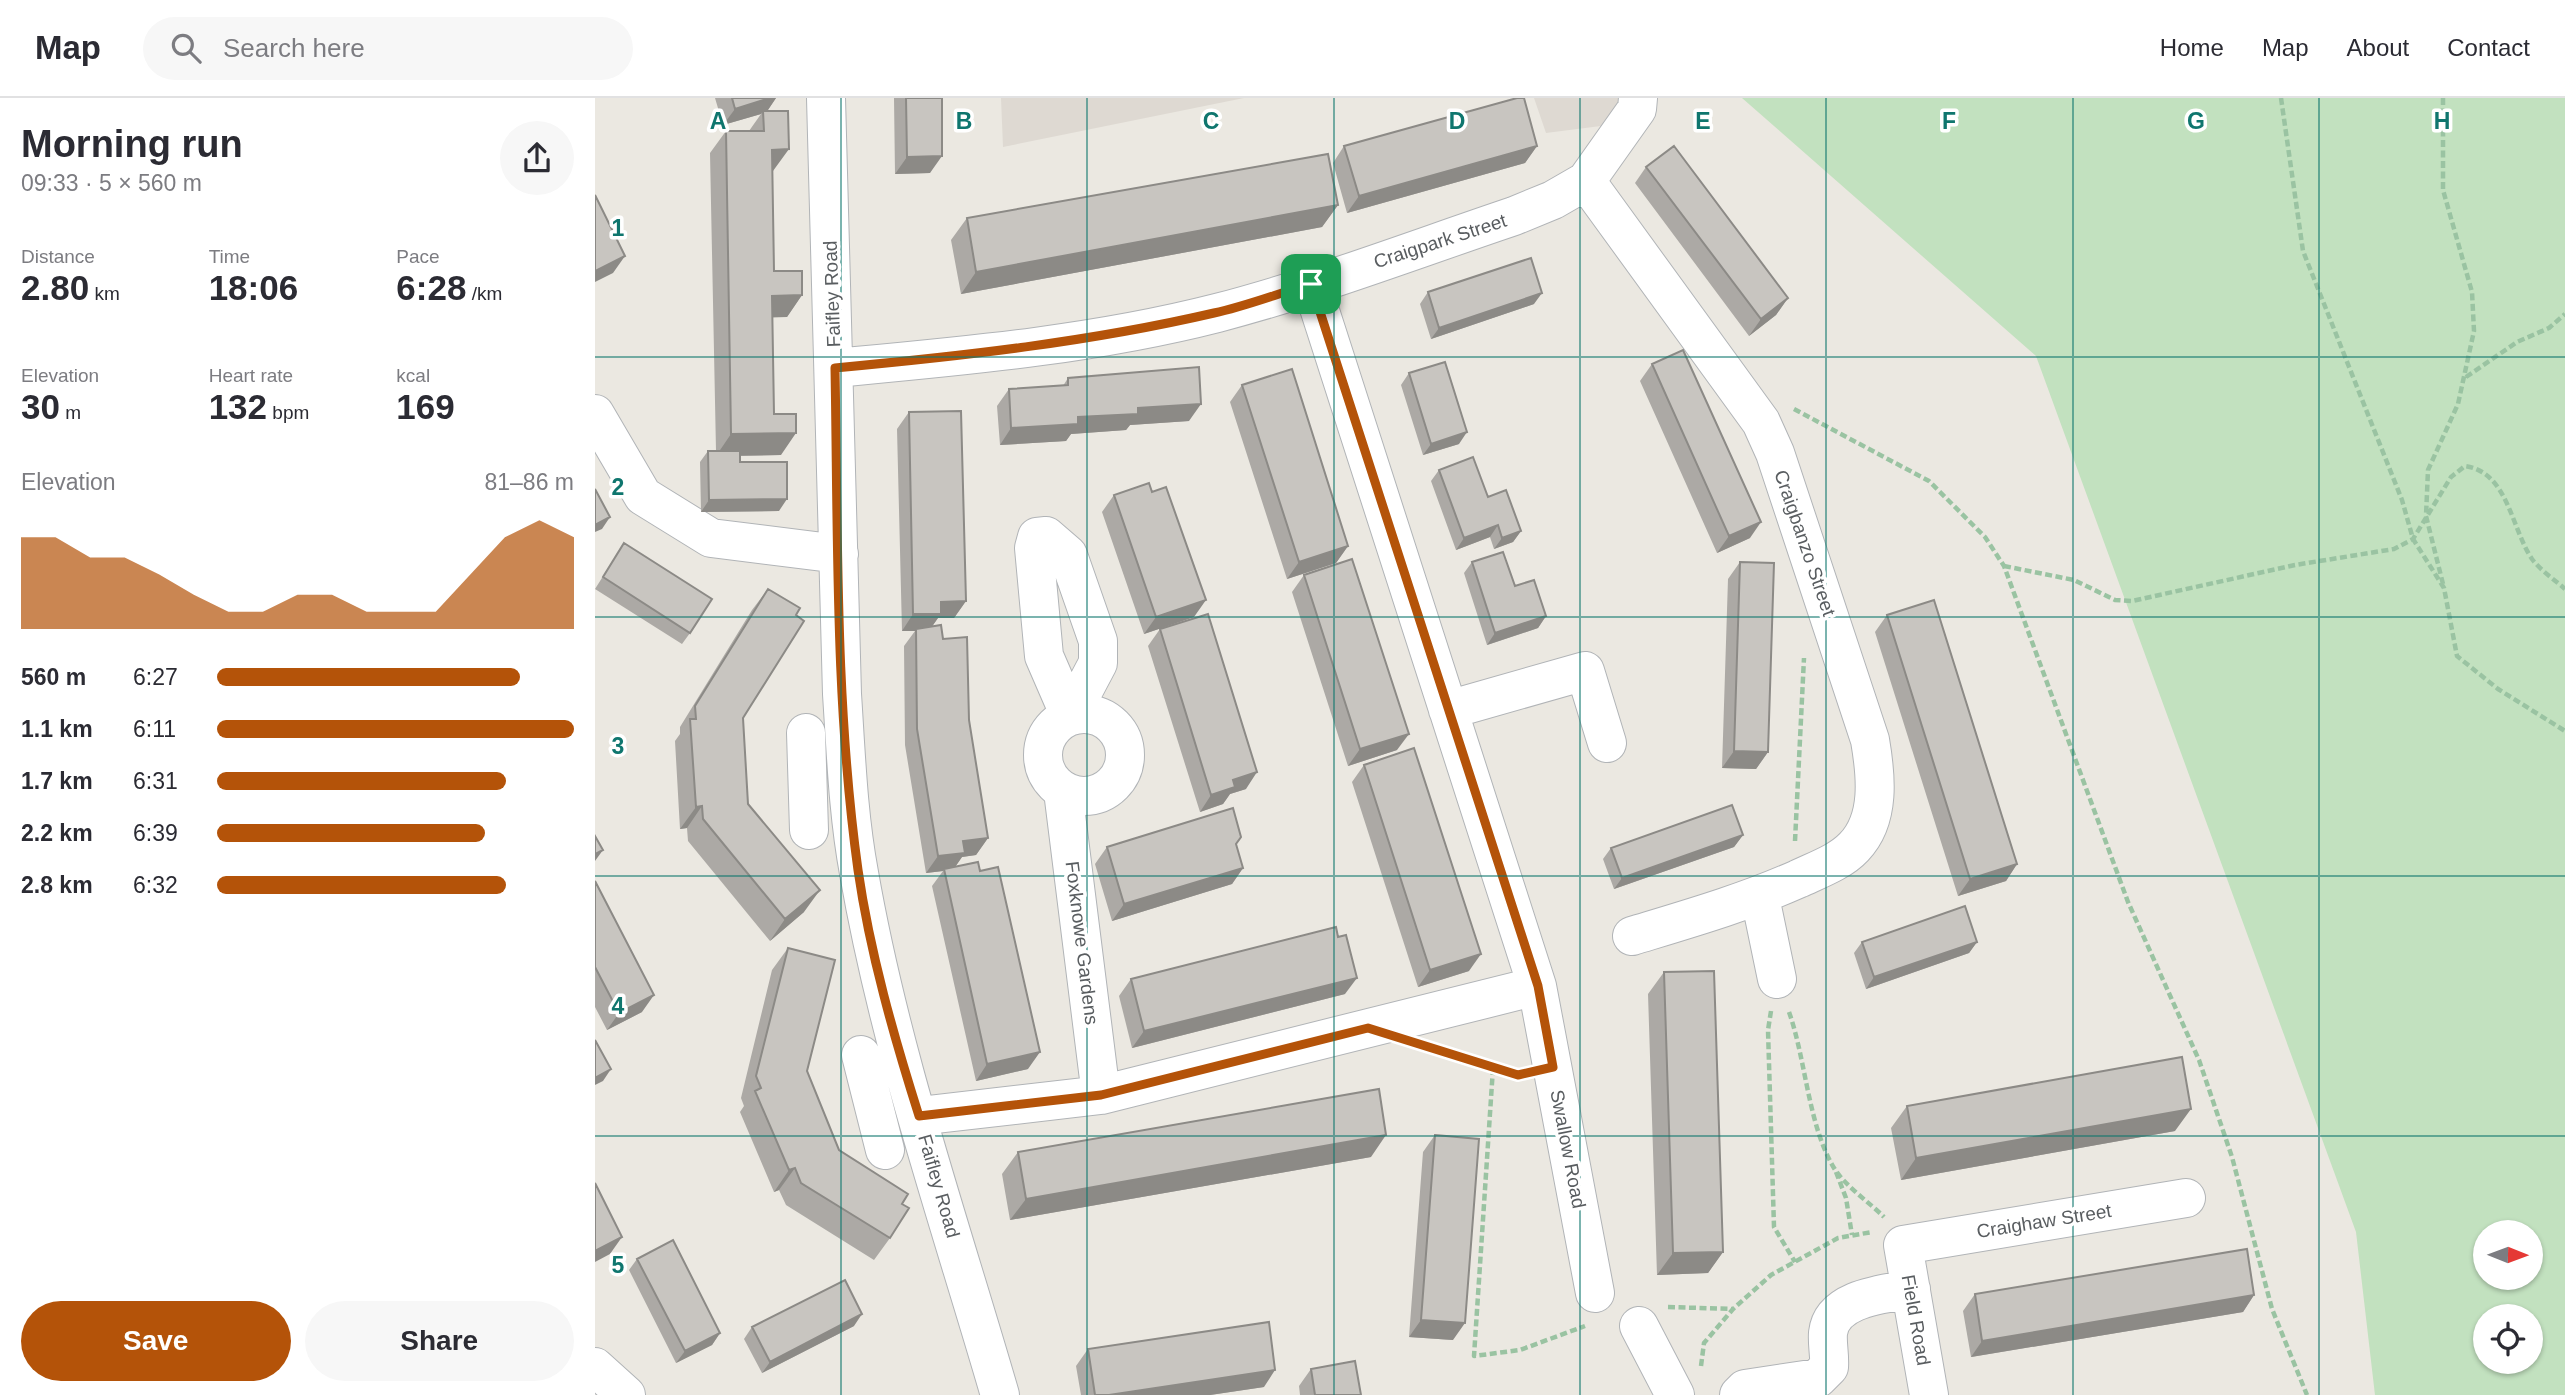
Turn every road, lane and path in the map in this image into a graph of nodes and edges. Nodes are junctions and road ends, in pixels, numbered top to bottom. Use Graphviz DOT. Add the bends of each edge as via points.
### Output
graph roads {
  1 [pos="826,98"];
  2 [pos="1638,98"];
  3 [pos="2281,98"];
  4 [pos="2443,98"];
  5 [pos="1586,181"];
  6 [pos="1311,284"];
  7 [pos="2565,314"];
  8 [pos="835,368"];
  9 [pos="2466,377"];
  10 [pos="1743,394"];
  11 [pos="595,414"];
  12 [pos="2426,516"];
  13 [pos="2413,539"];
  14 [pos="839,554"];
  15 [pos="2004,566"];
  16 [pos="2444,588"];
  17 [pos="2565,589"];
  18 [pos="1804,650"];
  19 [pos="1448,709"];
  20 [pos="2565,731"];
  21 [pos="806,733"];
  22 [pos="1607,743"];
  23 [pos="847,775"];
  24 [pos="808,777"];
  25 [pos="1063,791"];
  26 [pos="809,830"];
  27 [pos="1777,889"];
  28 [pos="1632,936"];
  29 [pos="1777,979"];
  30 [pos="1538,986"];
  31 [pos="1430,1048"];
  32 [pos="861,1055"];
  33 [pos="1553,1067"];
  34 [pos="1493,1068"];
  35 [pos="1101,1095"];
  36 [pos="874,1106"];
  37 [pos="915,1106"];
  38 [pos="885,1150"];
  39 [pos="1835,1170"];
  40 [pos="2186,1198"];
  41 [pos="1852,1235"];
  42 [pos="1899,1236"];
  43 [pos="1795,1262"];
  44 [pos="1911,1289"];
  45 [pos="1594,1308"];
  46 [pos="1733,1309"];
  47 [pos="1652,1317"];
  48 [pos="595,1367"];
  49 [pos="1687,1385"];
  50 [pos="626,1395"];
  51 [pos="1000,1395"];
  52 [pos="1739,1395"];
  53 [pos="1929,1395"];
  54 [pos="2307,1395"];
  1 -- 8 [label="street, Faifley Road"];
  2 -- 5 [label="street" via="1637,109"];
  3 -- 13 [label="path" via="2303,251 2402,500"];
  4 -- 9 [label="path" via="2443,190 2472,292 2474,331"];
  5 -- 6 [label="street, Craigpark Street" via="1514,216"];
  5 -- 10 [label="street, Craigbanzo Street"];
  6 -- 8 [label="street, Craigpark Street" via="1217,313 1117,334 1003,352"];
  6 -- 19 [label="street, Swallow Road"];
  7 -- 9 [label="path"];
  8 -- 14 [label="street, Faifley Road"];
  9 -- 12 [label="path" via="2428,470"];
  10 -- 15 [label="path" via="1808,415 1929,481 1985,537"];
  10 -- 27 [label="street, Craigbanzo Street" via="1775,453 1875,765 1876,793 1869,823 1854,847 1829,865"];
  11 -- 14 [label="street" via="643,496 711,538"];
  12 -- 13 [label="path"];
  12 -- 16 [label="path"];
  12 -- 17 [label="path" via="2451,477 2465,466 2479,468 2492,478 2533,561"];
  13 -- 15 [label="path" via="2394,549 2295,565 2149,598 2115,600 2074,580"];
  13 -- 16 [label="path"];
  14 -- 23 [label="street, Faifley Road"];
  15 -- 54 [label="path" via="2128,902 2199,1060 2232,1157 2272,1309"];
  16 -- 20 [label="path" via="2457,656 2498,689"];
  18 -- 27 [label="path"];
  19 -- 22 [label="street" via="1585,671"];
  19 -- 30 [label="street, Swallow Road"];
  21 -- 24 [label="street"];
  23 -- 24 [label="street"];
  23 -- 37 [label="street, Faifley Road" via="859,873"];
  24 -- 26 [label="street"];
  25 -- 25 [label="street" via="1046,771 1044,745 1049,733 1070,716 1083,714 1108,722 1124,743 1123,771 1104,792 1091,797"];
  25 -- 35 [label="street, Foxknowe Gardens"];
  27 -- 28 [label="street, Craigbanzo Street"];
  27 -- 29 [label="street"];
  29 -- 39 [label="path" via="1798,1038 1821,1136"];
  29 -- 43 [label="path" via="1768,1030 1775,1227"];
  30 -- 33 [label="street, Swallow Road"];
  30 -- 35 [label="street"];
  31 -- 34 [label="path"];
  32 -- 36 [label="street"];
  33 -- 34 [label="path" via="1518,1075"];
  33 -- 45 [label="street, Swallow Road"];
  34 -- 45 [label="path" via="1474,1356 1520,1350"];
  35 -- 37 [label="street"];
  36 -- 37 [label="street"];
  36 -- 38 [label="street"];
  37 -- 51 [label="street, Faifley Road"];
  39 -- 41 [label="path" via="1846,1198"];
  39 -- 42 [label="path"];
  40 -- 42 [label="street, Craighaw Street"];
  41 -- 42 [label="path"];
  41 -- 43 [label="path"];
  42 -- 44 [label="street, Field Road"];
  43 -- 46 [label="path" via="1772,1275"];
  44 -- 52 [label="street" via="1862,1299 1838,1314 1828,1332 1829,1367 1818,1378 1745,1389"];
  44 -- 53 [label="street, Field Road"];
  46 -- 47 [label="path"];
  46 -- 49 [label="path" via="1704,1343"];
  47 -- 49 [label="street"];
  48 -- 50 [label="street"];
}
